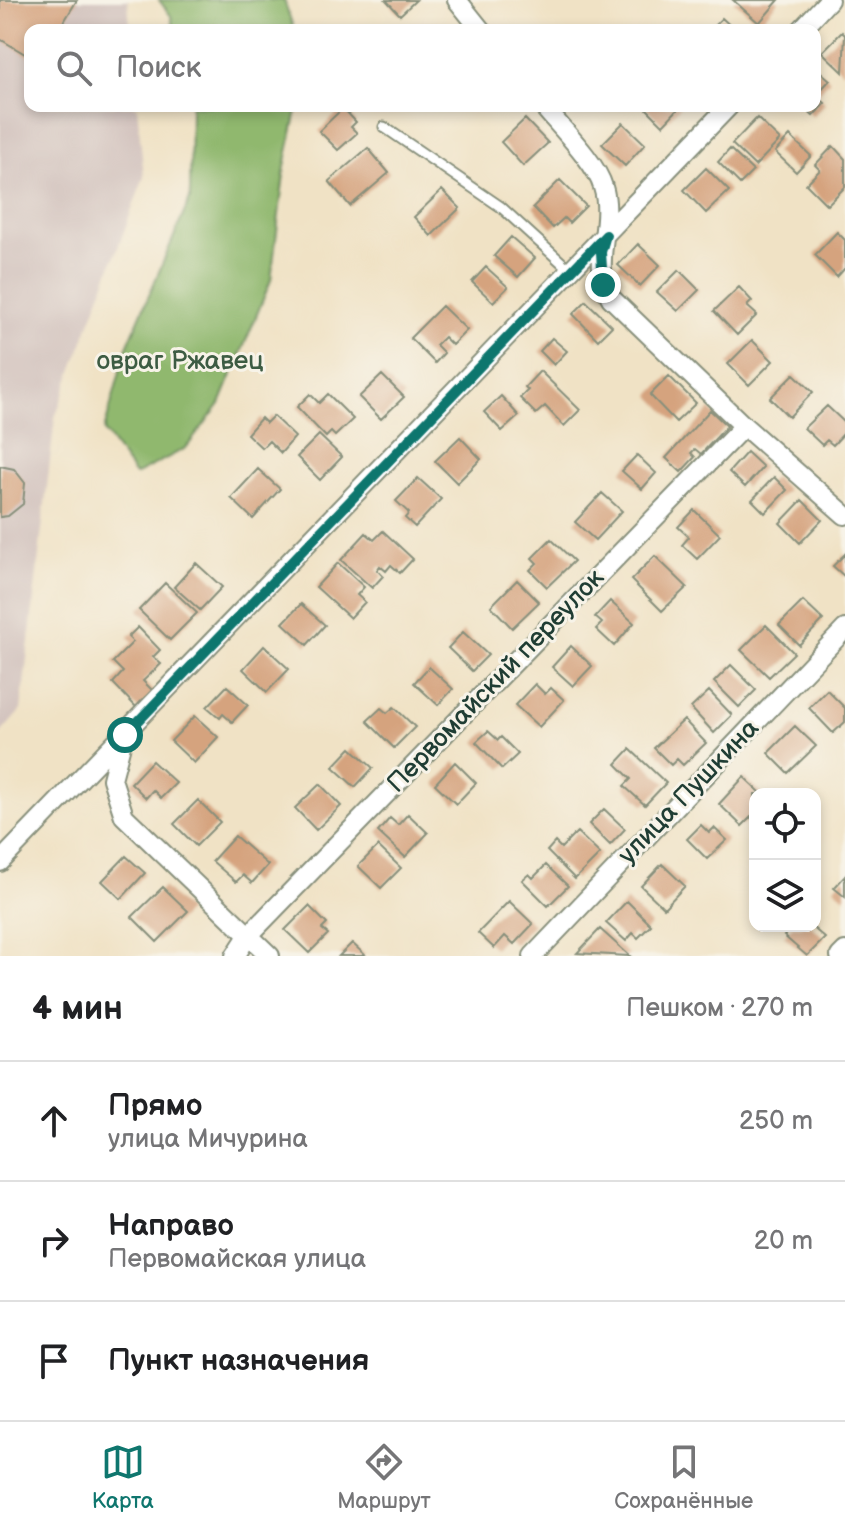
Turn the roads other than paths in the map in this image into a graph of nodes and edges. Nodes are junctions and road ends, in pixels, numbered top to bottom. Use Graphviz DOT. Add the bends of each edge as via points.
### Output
graph roads {
  1 [pos="457,0"];
  2 [pos="829,0"];
  3 [pos="476,24"];
  4 [pos="807,24"];
  5 [pos="548,112"];
  6 [pos="723,112"];
  7 [pos="384,127"];
  8 [pos="606,235"];
  9 [pos="571,271"];
  10 [pos="744,426"];
  11 [pos="845,515"];
  12 [pos="845,629"];
  13 [pos="125,735"];
  14 [pos="0,862"];
  15 [pos="248,936"];
  16 [pos="845,951"];
  17 [pos="235,956"];
  18 [pos="270,956"];
  19 [pos="533,956"];
  20 [pos="840,956"];
  1 -- 3 [label="street"];
  2 -- 4 [label="street"];
  5 -- 8 [label="street" via="602,183"];
  6 -- 8 [label="street"];
  7 -- 9 [label="lane" via="501,207"];
  8 -- 9 [label="street"];
  8 -- 10 [label="street" via="600,270 611,298"];
  9 -- 13 [label="street"];
  10 -- 11 [label="street"];
  10 -- 15 [label="street, Первомайский переулок"];
  12 -- 19 [label="street, улица Пушкина"];
  13 -- 14 [label="street"];
  13 -- 15 [label="street" via="112,779 124,816"];
  15 -- 17 [label="street, Первомайский переулок"];
  15 -- 18 [label="street"];
  16 -- 20 [label="street"];
}
